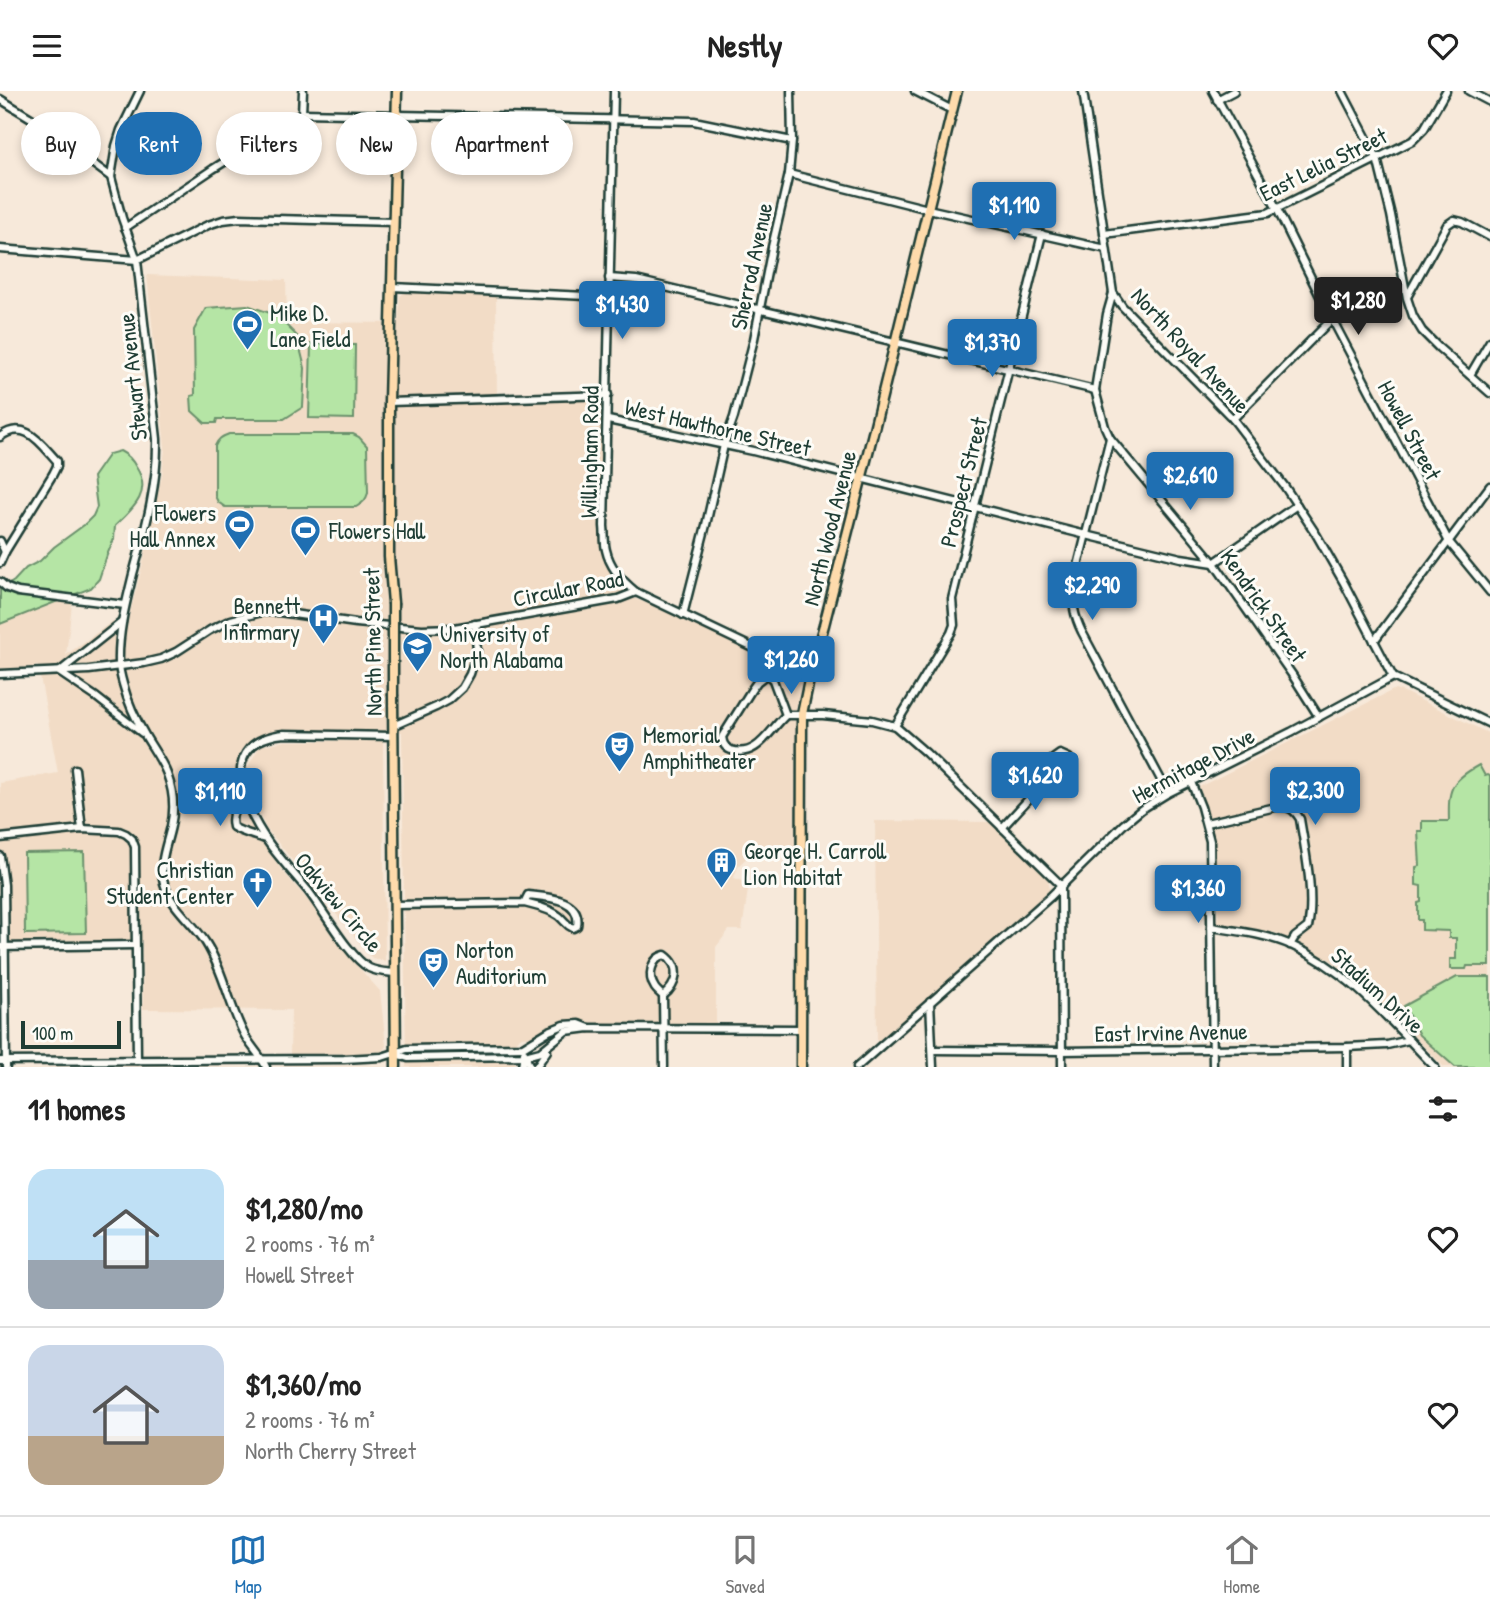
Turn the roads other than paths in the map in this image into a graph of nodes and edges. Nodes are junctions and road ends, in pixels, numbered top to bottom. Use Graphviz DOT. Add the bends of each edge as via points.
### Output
graph roads {
  1 [pos="140,91"];
  2 [pos="303,91"];
  3 [pos="397,91"];
  4 [pos="614,91"];
  5 [pos="791,91"];
  6 [pos="915,91"];
  7 [pos="957,91"];
  8 [pos="1083,91"];
  9 [pos="1213,91"];
  10 [pos="1234,91"];
  11 [pos="1342,91"];
  12 [pos="1446,91"];
  13 [pos="1469,91"];
  14 [pos="0,99"];
  15 [pos="1217,100"];
  16 [pos="1490,102"];
  17 [pos="952,110"];
  18 [pos="302,112"];
  19 [pos="396,112"];
  20 [pos="417,114"];
  21 [pos="612,119"];
  22 [pos="792,141"];
  23 [pos="1377,158"];
  24 [pos="216,168"];
  25 [pos="789,174"];
  26 [pos="395,175"];
  27 [pos="111,177"];
  28 [pos="928,209"];
  29 [pos="1277,209"];
  30 [pos="394,222"];
  31 [pos="125,228"];
  32 [pos="1042,234"];
  33 [pos="1104,234"];
  34 [pos="1490,237"];
  35 [pos="0,249"];
  36 [pos="1107,249"];
  37 [pos="138,260"];
  38 [pos="609,278"];
  39 [pos="392,286"];
  40 [pos="1113,293"];
  41 [pos="608,297"];
  42 [pos="1407,297"];
  43 [pos="758,309"];
  44 [pos="1333,318"];
  45 [pos="895,341"];
  46 [pos="1490,341"];
  47 [pos="1009,369"];
  48 [pos="1470,375"];
  49 [pos="1095,390"];
  50 [pos="1490,393"];
  51 [pos="608,395"];
  52 [pos="389,402"];
  53 [pos="1234,419"];
  54 [pos="608,420"];
  55 [pos="0,437"];
  56 [pos="1110,438"];
  57 [pos="724,445"];
  58 [pos="861,478"];
  59 [pos="1490,486"];
  60 [pos="1297,505"];
  61 [pos="975,508"];
  62 [pos="1086,535"];
  63 [pos="0,541"];
  64 [pos="1450,541"];
  65 [pos="5,552"];
  66 [pos="0,563"];
  67 [pos="1214,563"];
  68 [pos="0,582"];
  69 [pos="636,592"];
  70 [pos="1490,592"];
  71 [pos="125,604"];
  72 [pos="683,615"];
  73 [pos="122,622"];
  74 [pos="475,624"];
  75 [pos="1374,641"];
  76 [pos="118,666"];
  77 [pos="59,672"];
  78 [pos="9,673"];
  79 [pos="0,674"];
  80 [pos="810,675"];
  81 [pos="1393,677"];
  82 [pos="0,681"];
  83 [pos="802,714"];
  84 [pos="786,715"];
  85 [pos="1320,717"];
  86 [pos="1490,724"];
  87 [pos="895,726"];
  88 [pos="393,731"];
  89 [pos="146,736"];
  90 [pos="75,769"];
  91 [pos="1048,778"];
  92 [pos="1191,782"];
  93 [pos="1168,793"];
  94 [pos="247,801"];
  95 [pos="1206,823"];
  96 [pos="1002,828"];
  97 [pos="82,829"];
  98 [pos="0,838"];
  99 [pos="266,839"];
  100 [pos="0,856"];
  101 [pos="1061,885"];
  102 [pos="524,903"];
  103 [pos="395,905"];
  104 [pos="1211,927"];
  105 [pos="135,945"];
  106 [pos="1290,945"];
  107 [pos="3,947"];
  108 [pos="395,973"];
  109 [pos="663,996"];
  110 [pos="930,1002"];
  111 [pos="589,1028"];
  112 [pos="664,1028"];
  113 [pos="801,1029"];
  114 [pos="1409,1040"];
  115 [pos="550,1046"];
  116 [pos="523,1047"];
  117 [pos="1347,1047"];
  118 [pos="1213,1048"];
  119 [pos="933,1050"];
  120 [pos="1062,1051"];
  121 [pos="396,1053"];
  122 [pos="524,1056"];
  123 [pos="137,1060"];
  124 [pos="4,1063"];
  125 [pos="264,1063"];
  126 [pos="146,1064"];
  127 [pos="396,1067"];
  128 [pos="522,1067"];
  129 [pos="530,1067"];
  130 [pos="536,1067"];
  131 [pos="664,1067"];
  132 [pos="801,1067"];
  133 [pos="857,1067"];
  134 [pos="933,1067"];
  135 [pos="1062,1067"];
  136 [pos="1213,1067"];
  137 [pos="1347,1067"];
  138 [pos="1435,1067"];
  1 -- 27 [label="street, Stewart Avenue" via="121,130"];
  2 -- 18 [label="street"];
  3 -- 19 [label="main road, North Pine Street"];
  4 -- 21 [label="street, Willingham Road"];
  5 -- 22 [label="street, Sherrod Avenue"];
  6 -- 17 [label="street"];
  7 -- 17 [label="main road, North Wood Avenue"];
  8 -- 33 [label="street, North Royal Avenue"];
  9 -- 15 [label="street, Howell Street"];
  10 -- 15 [label="street"];
  11 -- 23 [label="street"];
  12 -- 23 [label="street, East Lelia Street" via="1412,141"];
  13 -- 16 [label="street"];
  14 -- 27 [label="street"];
  15 -- 29 [label="street, Howell Street"];
  17 -- 28 [label="main road, North Wood Avenue"];
  20 -- 21 [label="street"];
  21 -- 22 [label="street" via="694,121"];
  21 -- 38 [label="street, Willingham Road"];
  22 -- 25 [label="street, Sherrod Avenue"];
  23 -- 29 [label="street, East Lelia Street"];
  23 -- 42 [label="street"];
  24 -- 31 [label="street"];
  25 -- 28 [label="street"];
  25 -- 43 [label="street, Sherrod Avenue"];
  26 -- 30 [label="main road, North Pine Street"];
  27 -- 31 [label="street, Stewart Avenue"];
  28 -- 32 [label="street"];
  28 -- 45 [label="main road, North Wood Avenue"];
  29 -- 33 [label="street, East Lelia Street"];
  29 -- 44 [label="street, Howell Street"];
  30 -- 37 [label="street" via="223,220"];
  30 -- 39 [label="main road, North Pine Street"];
  31 -- 37 [label="street, Stewart Avenue"];
  32 -- 36 [label="street"];
  32 -- 47 [label="street, Prospect Street"];
  33 -- 36 [label="street, North Royal Avenue"];
  34 -- 42 [label="street" via="1462,222 1454,220 1447,225"];
  35 -- 37 [label="street"];
  36 -- 40 [label="street, North Royal Avenue"];
  37 -- 71 [label="street, Stewart Avenue" via="158,463"];
  38 -- 41 [label="street, Willingham Road"];
  38 -- 43 [label="street" via="636,280"];
  39 -- 41 [label="street"];
  39 -- 52 [label="main road, North Pine Street"];
  40 -- 49 [label="street, Kendrick Street"];
  40 -- 53 [label="street, North Royal Avenue"];
  41 -- 51 [label="street, Willingham Road"];
  42 -- 48 [label="street" via="1422,331"];
  43 -- 45 [label="street"];
  43 -- 57 [label="street, Sherrod Avenue"];
  44 -- 53 [label="street"];
  44 -- 64 [label="street, Howell Street"];
  45 -- 47 [label="street"];
  45 -- 58 [label="main road, North Wood Avenue"];
  46 -- 48 [label="street"];
  47 -- 49 [label="street"];
  47 -- 61 [label="street, Prospect Street"];
  48 -- 50 [label="street"];
  49 -- 56 [label="street, Kendrick Street"];
  51 -- 52 [label="street, West Hawthorne Street"];
  51 -- 54 [label="street, Willingham Road"];
  52 -- 88 [label="main road, North Pine Street, bridge"];
  53 -- 60 [label="street, North Royal Avenue"];
  54 -- 57 [label="street, West Hawthorne Street"];
  54 -- 69 [label="street, Willingham Road" via="606,550 615,572"];
  55 -- 65 [label="street" via="11,431 29,433 57,461"];
  56 -- 62 [label="street"];
  56 -- 67 [label="street, Kendrick Street"];
  57 -- 58 [label="street, West Hawthorne Street"];
  57 -- 72 [label="street, Sherrod Avenue"];
  58 -- 61 [label="street, West Hawthorne Street"];
  58 -- 80 [label="main road, North Wood Avenue"];
  59 -- 64 [label="street"];
  60 -- 67 [label="street"];
  60 -- 75 [label="street, North Royal Avenue"];
  61 -- 62 [label="street, West Hawthorne Street"];
  61 -- 87 [label="street, Prospect Street" via="952,599 954,625"];
  62 -- 67 [label="street, West Hawthorne Street"];
  62 -- 93 [label="street" via="1073,586 1075,618"];
  63 -- 65 [label="street"];
  64 -- 70 [label="street, Howell Street"];
  64 -- 75 [label="street"];
  65 -- 66 [label="street"];
  67 -- 85 [label="street, Kendrick Street"];
  68 -- 71 [label="street" via="18,592"];
  69 -- 72 [label="street, Circular Road"];
  69 -- 74 [label="street, Circular Road"];
  71 -- 73 [label="street, Stewart Avenue"];
  72 -- 80 [label="street, Circular Road"];
  73 -- 76 [label="street, Stewart Avenue"];
  73 -- 77 [label="street"];
  74 -- 76 [label="street, Circular Road" via="422,629 262,612 231,620 160,659"];
  74 -- 88 [label="street" via="477,652 462,688"];
  75 -- 81 [label="street, North Royal Avenue"];
  76 -- 77 [label="street, Circular Road"];
  76 -- 89 [label="street" via="127,698"];
  77 -- 78 [label="street, Circular Road"];
  77 -- 89 [label="street"];
  78 -- 79 [label="street, Circular Road"];
  78 -- 82 [label="street"];
  80 -- 83 [label="main road, North Wood Avenue"];
  81 -- 85 [label="street, Hermitage Drive"];
  81 -- 86 [label="street"];
  83 -- 84 [label="street"];
  83 -- 87 [label="street"];
  83 -- 113 [label="main road, North Wood Avenue"];
  84 -- 84 [label="street" via="773,681 766,675 757,681 722,741 733,751 747,751 761,743"];
  85 -- 92 [label="street, Hermitage Drive"];
  87 -- 96 [label="street"];
  88 -- 94 [label="street, Oakview Circle" via="284,734 254,743 240,771"];
  88 -- 103 [label="main road, North Pine Street"];
  89 -- 125 [label="street" via="172,792 172,824 162,863 167,894 207,945 243,1032"];
  90 -- 97 [label="street"];
  91 -- 96 [label="street"];
  92 -- 93 [label="street, Hermitage Drive"];
  92 -- 95 [label="street"];
  93 -- 101 [label="street, Hermitage Drive" via="1124,824"];
  94 -- 99 [label="street, Oakview Circle"];
  94 -- 99 [label="street" via="234,810 233,827"];
  95 -- 104 [label="street"];
  95 -- 106 [label="street" via="1276,807 1294,810 1300,819 1310,920"];
  96 -- 101 [label="street"];
  97 -- 98 [label="street"];
  97 -- 105 [label="street" via="119,831 132,839"];
  99 -- 108 [label="street, Oakview Circle" via="367,967"];
  100 -- 107 [label="street"];
  101 -- 110 [label="street, Hermitage Drive"];
  101 -- 120 [label="street"];
  102 -- 102 [label="street" via="528,895 558,898 575,912 577,926 568,927 558,915"];
  102 -- 103 [label="street"];
  103 -- 108 [label="main road, North Pine Street"];
  104 -- 106 [label="street, Stadium Drive"];
  104 -- 118 [label="street"];
  105 -- 107 [label="street"];
  105 -- 123 [label="street"];
  106 -- 114 [label="street, Stadium Drive" via="1344,977"];
  107 -- 124 [label="street"];
  108 -- 121 [label="main road, North Pine Street"];
  109 -- 109 [label="street" via="675,982 675,968 665,955 658,957 651,969 653,986"];
  109 -- 112 [label="street"];
  110 -- 119 [label="street"];
  110 -- 133 [label="street, Hermitage Drive"];
  111 -- 112 [label="street"];
  111 -- 115 [label="street" via="566,1031"];
  111 -- 116 [label="street" via="564,1025"];
  112 -- 113 [label="street"];
  112 -- 131 [label="street"];
  113 -- 132 [label="main road, North Wood Avenue"];
  114 -- 117 [label="street, East Irvine Avenue"];
  114 -- 138 [label="street, Stadium Drive"];
  115 -- 122 [label="street"];
  115 -- 130 [label="street"];
  116 -- 121 [label="street" via="407,1048"];
  116 -- 122 [label="street"];
  117 -- 118 [label="street, East Irvine Avenue"];
  117 -- 137 [label="street"];
  118 -- 120 [label="street, East Irvine Avenue"];
  118 -- 136 [label="street"];
  119 -- 120 [label="street, East Irvine Avenue"];
  119 -- 134 [label="street"];
  120 -- 135 [label="street"];
  121 -- 122 [label="street" via="408,1058"];
  121 -- 125 [label="street"];
  121 -- 127 [label="main road, North Pine Street"];
  122 -- 128 [label="street"];
  122 -- 129 [label="street"];
  123 -- 124 [label="street"];
  123 -- 126 [label="street"];
  125 -- 126 [label="street"];
}
